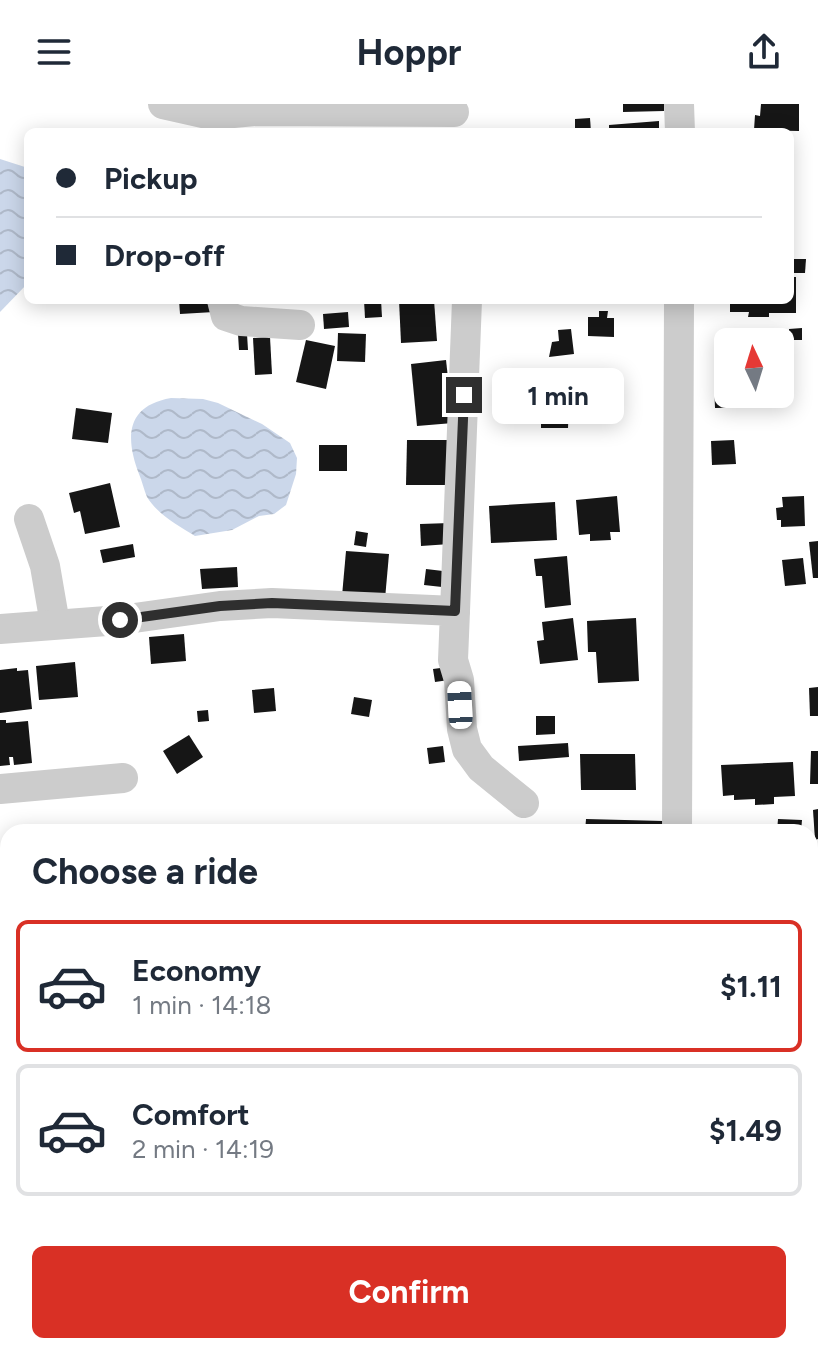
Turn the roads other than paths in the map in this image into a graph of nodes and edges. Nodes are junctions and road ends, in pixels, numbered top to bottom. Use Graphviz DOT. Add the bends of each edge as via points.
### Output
graph roads {
  1 [pos="163,104"];
  2 [pos="679,104"];
  3 [pos="454,116"];
  4 [pos="213,124"];
  5 [pos="680,128"];
  6 [pos="223,304"];
  7 [pos="467,304"];
  8 [pos="679,304"];
  9 [pos="300,325"];
  10 [pos="29,519"];
  11 [pos="455,611"];
  12 [pos="55,624"];
  13 [pos="0,629"];
  14 [pos="123,778"];
  15 [pos="0,789"];
  16 [pos="524,803"];
  17 [pos="677,824"];
  1 -- 4 [label="street"];
  2 -- 5 [label="street"];
  3 -- 4 [label="street" via="256,111"];
  6 -- 9 [label="street" via="226,316 241,321"];
  7 -- 11 [label="street"];
  8 -- 17 [label="street"];
  10 -- 12 [label="street" via="45,566"];
  11 -- 12 [label="street" via="272,603"];
  11 -- 16 [label="street" via="453,660 467,749 481,768"];
  12 -- 13 [label="street"];
  14 -- 15 [label="street"];
}
